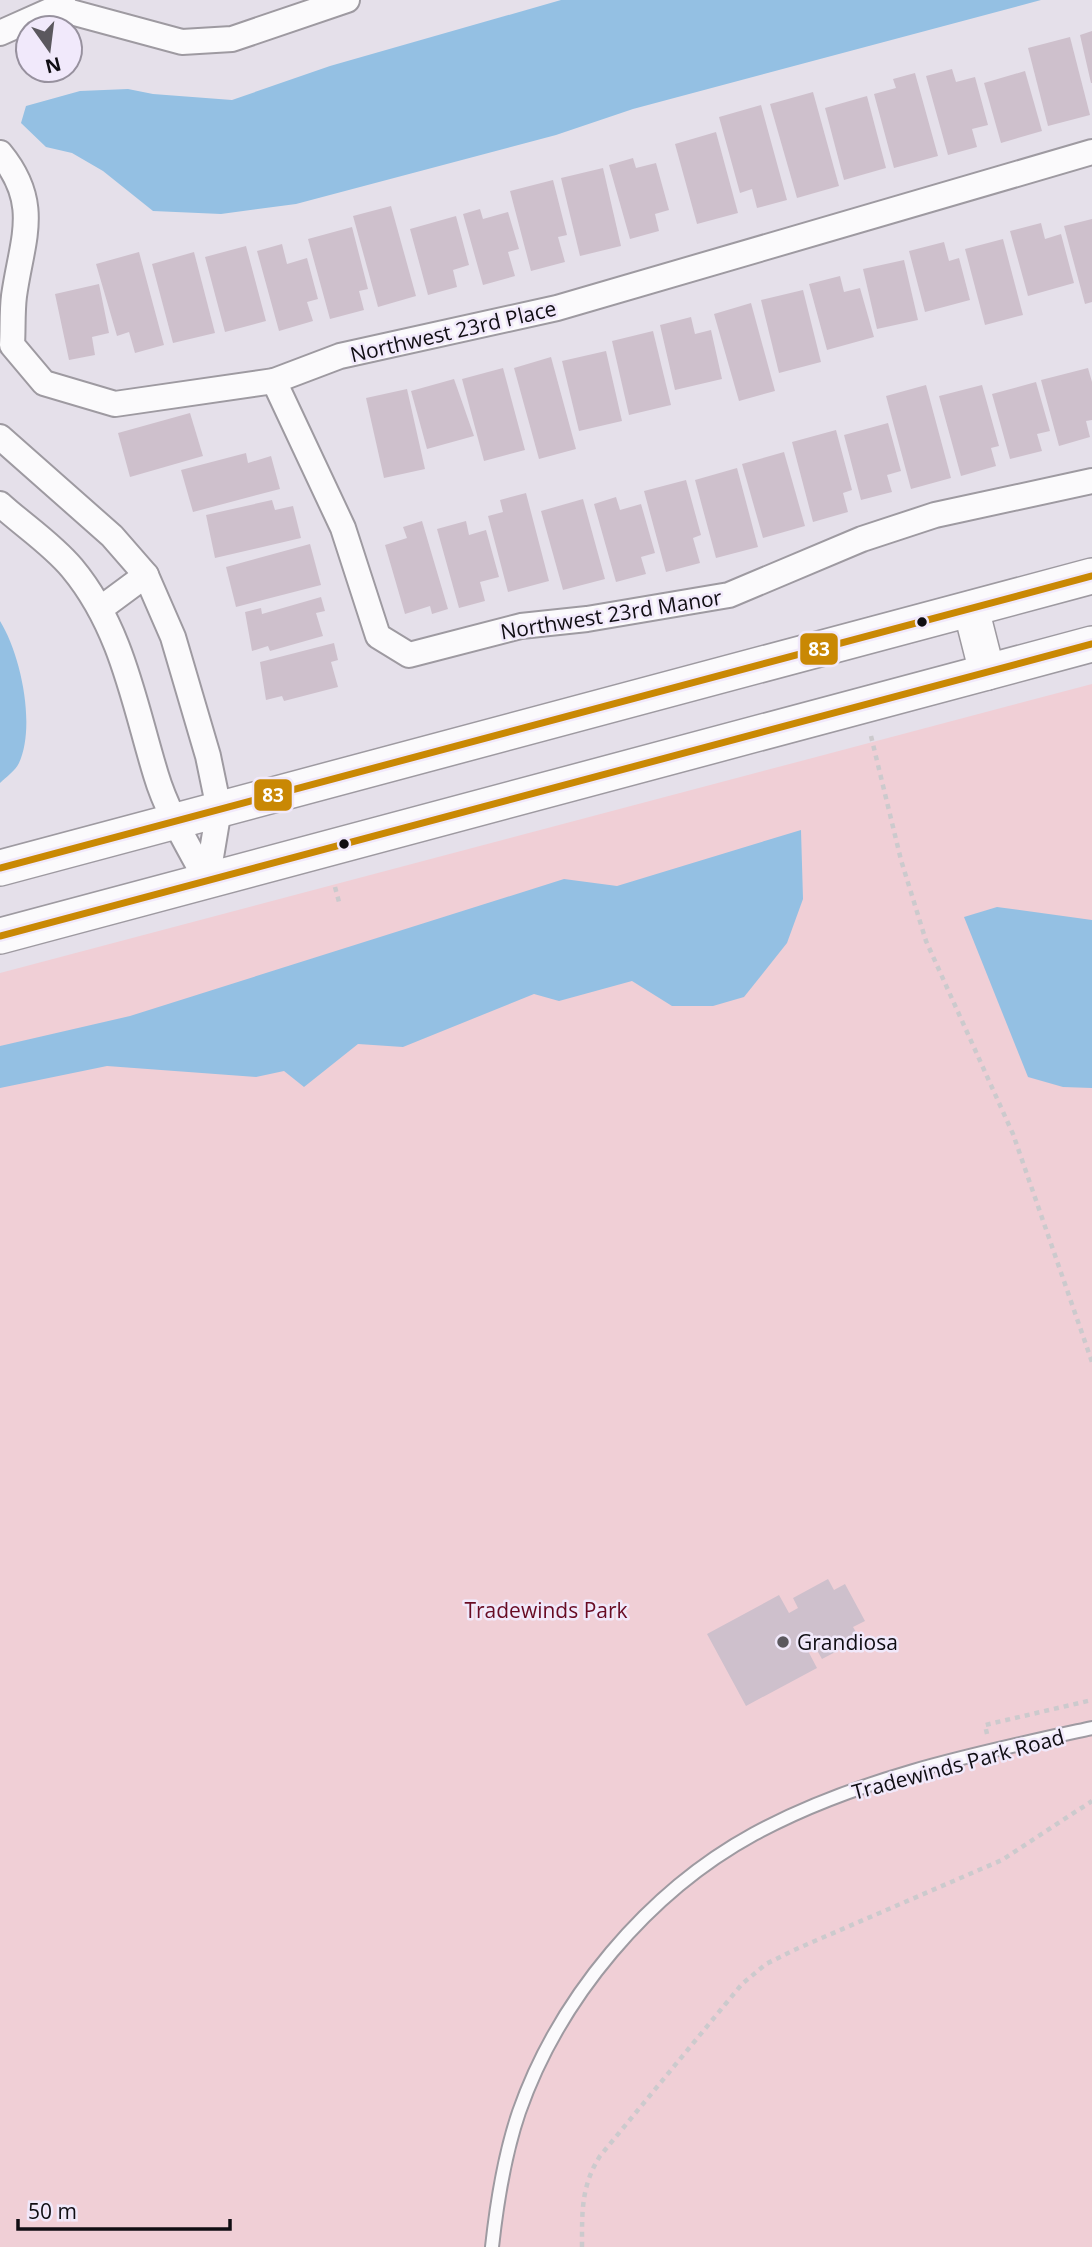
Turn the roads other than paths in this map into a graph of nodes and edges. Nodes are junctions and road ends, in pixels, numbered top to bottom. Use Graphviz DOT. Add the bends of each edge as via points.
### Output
graph roads {
  1 [pos="347,0"];
  2 [pos="60,4"];
  3 [pos="0,33"];
  4 [pos="1092,152"];
  5 [pos="1,156"];
  6 [pos="274,381"];
  7 [pos="0,437"];
  8 [pos="1092,481"];
  9 [pos="0,504"];
  10 [pos="146,575"];
  11 [pos="1092,576"];
  12 [pos="100,609"];
  13 [pos="971,609"];
  14 [pos="1092,643"];
  15 [pos="987,672"];
  16 [pos="219,809"];
  17 [pos="175,821"];
  18 [pos="0,868"];
  19 [pos="207,881"];
  20 [pos="0,936"];
  21 [pos="1092,1728"];
  22 [pos="492,2247"];
  1 -- 2 [label="street" via="232,39 182,42"];
  2 -- 3 [label="street"];
  4 -- 6 [label="street, Northwest 23rd Place" via="557,308 340,356"];
  5 -- 6 [label="street, Northwest 23rd Place" via="24,192 27,236 14,296 12,345 44,383 115,404"];
  6 -- 8 [label="street, Northwest 23rd Manor" via="343,528 378,636 409,655 521,626 729,595 862,539 935,515"];
  7 -- 10 [label="street" via="112,536"];
  9 -- 12 [label="street" via="72,567"];
  10 -- 12 [label="street"];
  10 -- 16 [label="street" via="173,637"];
  11 -- 13 [label="main road"];
  12 -- 17 [label="street" via="125,659 157,777"];
  13 -- 15 [label="main road"];
  13 -- 16 [label="main road"];
  14 -- 15 [label="main road"];
  15 -- 19 [label="main road"];
  16 -- 17 [label="main road"];
  16 -- 19 [label="street"];
  17 -- 18 [label="main road"];
  17 -- 19 [label="street"];
  19 -- 20 [label="main road"];
  21 -- 22 [label="lane, Tradewinds Park Road" via="942,1764 841,1796 755,1834 704,1865 648,1914 593,1975 551,2041 519,2112 499,2189"];
}
